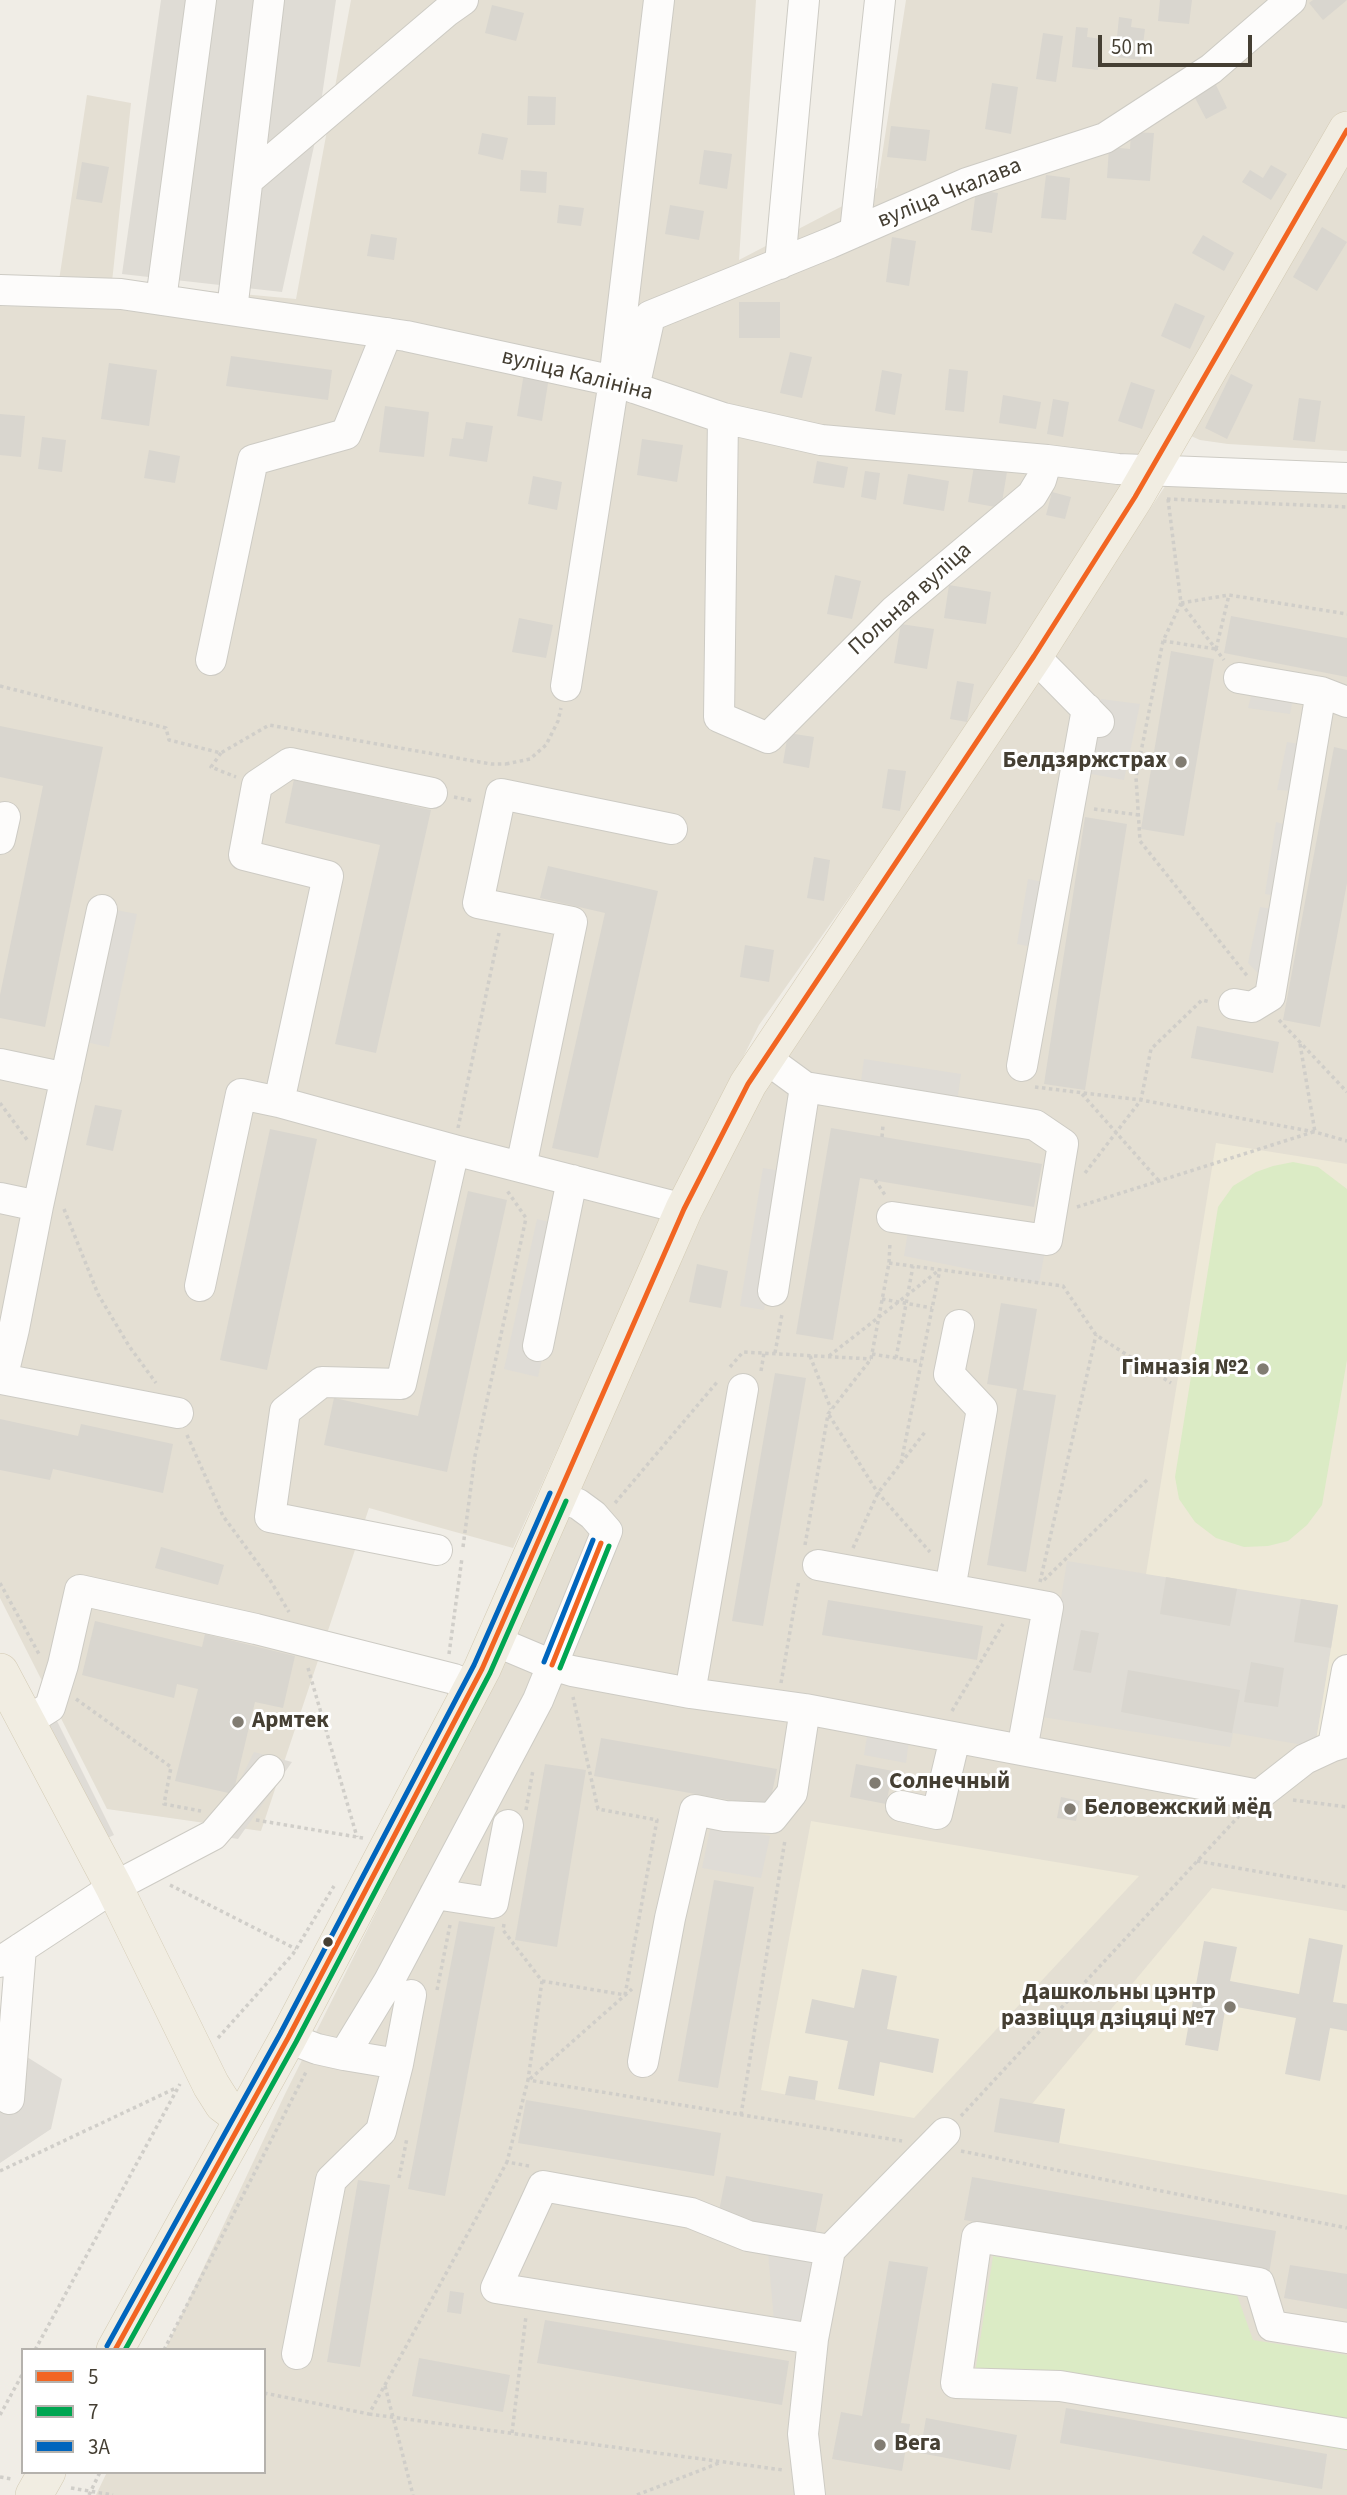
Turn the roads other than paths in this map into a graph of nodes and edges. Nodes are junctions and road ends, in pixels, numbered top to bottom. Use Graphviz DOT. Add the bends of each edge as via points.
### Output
graph roads {
  1 [pos="201,0"];
  2 [pos="269,0"];
  3 [pos="463,0"];
  4 [pos="659,0"];
  5 [pos="804,0"];
  6 [pos="880,0"];
  7 [pos="1292,0"];
  8 [pos="1347,130"];
  9 [pos="248,180"];
  10 [pos="855,232"];
  11 [pos="780,264"];
  12 [pos="0,290"];
  13 [pos="161,300"];
  14 [pos="232,310"];
  15 [pos="387,333"];
  16 [pos="624,385"];
  17 [pos="723,418"];
  18 [pos="1047,460"];
  19 [pos="1152,469"];
  20 [pos="1347,478"];
  21 [pos="1034,656"];
  22 [pos="212,660"];
  23 [pos="1233,672"];
  24 [pos="566,686"];
  25 [pos="1334,697"];
  26 [pos="432,793"];
  27 [pos="672,829"];
  28 [pos="102,910"];
  29 [pos="1234,1004"];
  30 [pos="764,1057"];
  31 [pos="0,1064"];
  32 [pos="1026,1076"];
  33 [pos="66,1079"];
  34 [pos="805,1087"];
  35 [pos="279,1102"];
  36 [pos="454,1150"];
  37 [pos="513,1177"];
  38 [pos="572,1180"];
  39 [pos="0,1198"];
  40 [pos="50,1206"];
  41 [pos="684,1209"];
  42 [pos="892,1217"];
  43 [pos="200,1286"];
  44 [pos="773,1291"];
  45 [pos="959,1325"];
  46 [pos="538,1346"];
  47 [pos="1,1378"];
  48 [pos="743,1390"];
  49 [pos="178,1413"];
  50 [pos="558,1497"];
  51 [pos="436,1550"];
  52 [pos="831,1567"];
  53 [pos="951,1583"];
  54 [pos="495,1641"];
  55 [pos="562,1668"];
  56 [pos="1347,1670"];
  57 [pos="0,1672"];
  58 [pos="472,1687"];
  59 [pos="690,1693"];
  60 [pos="805,1709"];
  61 [pos="26,1722"];
  62 [pos="947,1736"];
  63 [pos="1340,1744"];
  64 [pos="1022,1750"];
  65 [pos="269,1770"];
  66 [pos="901,1806"];
  67 [pos="509,1825"];
  68 [pos="114,1887"];
  69 [pos="435,1894"];
  70 [pos="10,1955"];
  71 [pos="411,1995"];
  72 [pos="316,2048"];
  73 [pos="643,2062"];
  74 [pos="398,2064"];
  75 [pos="9,2099"];
  76 [pos="243,2119"];
  77 [pos="939,2139"];
  78 [pos="831,2250"];
  79 [pos="1347,2338"];
  80 [pos="813,2339"];
  81 [pos="116,2348"];
  82 [pos="297,2354"];
  83 [pos="1347,2434"];
  84 [pos="46,2474"];
  85 [pos="34,2495"];
  86 [pos="810,2495"];
  1 -- 13 [label="street"];
  2 -- 9 [label="street"];
  3 -- 9 [label="street"];
  4 -- 16 [label="street"];
  5 -- 11 [label="street"];
  6 -- 10 [label="street"];
  7 -- 10 [label="street, вуліца Чкалава" via="1211,69 1105,138 967,183"];
  8 -- 19 [label="main road"];
  9 -- 14 [label="street"];
  10 -- 11 [label="street, вуліца Чкалава"];
  11 -- 16 [label="street, вуліца Чкалава" via="650,316"];
  12 -- 13 [label="street, вуліца Калініна" via="121,294"];
  13 -- 14 [label="street, вуліца Калініна"];
  14 -- 15 [label="street, вуліца Калініна"];
  15 -- 16 [label="street, вуліца Калініна"];
  15 -- 22 [label="street" via="346,435 253,460"];
  16 -- 17 [label="street, вуліца Калініна"];
  16 -- 24 [label="street"];
  17 -- 18 [label="street, вуліца Калініна" via="821,440"];
  17 -- 18 [label="street, Польная вуліца" via="719,717 768,738 894,611 1032,495"];
  18 -- 19 [label="street, вуліца Калініна"];
  19 -- 20 [label="street, вуліца Калініна"];
  19 -- 21 [label="main road"];
  21 -- 30 [label="main road"];
  21 -- 32 [label="street" via="1093,715"];
  23 -- 25 [label="street"];
  25 -- 29 [label="street" via="1274,933 1270,996 1252,1007"];
  26 -- 35 [label="street" via="289,763 257,785 244,855 328,876"];
  27 -- 37 [label="street" via="499,800 478,903 572,922"];
  28 -- 33 [label="street"];
  30 -- 34 [label="street"];
  30 -- 41 [label="main road"];
  31 -- 33 [label="street"];
  33 -- 40 [label="street" via="47,1167"];
  34 -- 42 [label="street" via="1035,1125 1063,1144 1047,1240"];
  34 -- 44 [label="street"];
  35 -- 36 [label="street"];
  35 -- 43 [label="street" via="241,1094"];
  36 -- 37 [label="street"];
  36 -- 51 [label="street" via="401,1384 322,1382 285,1411 270,1517"];
  37 -- 38 [label="street"];
  38 -- 41 [label="street"];
  38 -- 46 [label="street"];
  39 -- 40 [label="street"];
  40 -- 47 [label="street"];
  41 -- 50 [label="main road"];
  45 -- 53 [label="street" via="949,1374 982,1409"];
  47 -- 49 [label="street"];
  48 -- 59 [label="street"];
  50 -- 54 [label="main road"];
  50 -- 55 [label="street" via="578,1504 607,1531"];
  52 -- 53 [label="street"];
  53 -- 64 [label="street" via="1048,1607"];
  54 -- 55 [label="street"];
  54 -- 58 [label="main road"];
  55 -- 59 [label="street"];
  55 -- 69 [label="street" via="538,1700"];
  56 -- 63 [label="street"];
  57 -- 61 [label="main road"];
  58 -- 61 [label="street" via="299,1640 80,1590 50,1707"];
  58 -- 72 [label="main road"];
  59 -- 60 [label="street"];
  60 -- 62 [label="street"];
  60 -- 73 [label="street" via="792,1793 772,1818 695,1810"];
  61 -- 68 [label="main road"];
  62 -- 64 [label="street"];
  62 -- 66 [label="street" via="937,1814"];
  63 -- 64 [label="street" via="1305,1759 1259,1795"];
  65 -- 68 [label="street" via="213,1835"];
  67 -- 69 [label="street" via="493,1903"];
  68 -- 70 [label="street"];
  68 -- 76 [label="main road" via="211,2085 223,2104"];
  69 -- 72 [label="street" via="389,1980"];
  70 -- 75 [label="street"];
  71 -- 74 [label="street"];
  72 -- 74 [label="street"];
  72 -- 76 [label="main road"];
  74 -- 82 [label="street" via="381,2132 331,2180"];
  76 -- 81 [label="main road"];
  77 -- 78 [label="street"];
  78 -- 80 [label="street"];
  78 -- 80 [label="street" via="748,2236 691,2213 543,2186 496,2288"];
  79 -- 83 [label="street" via="1272,2326 1259,2283 977,2236 956,2383 1060,2386"];
  80 -- 86 [label="street" via="803,2434"];
  84 -- 85 [label="main road"];
}
